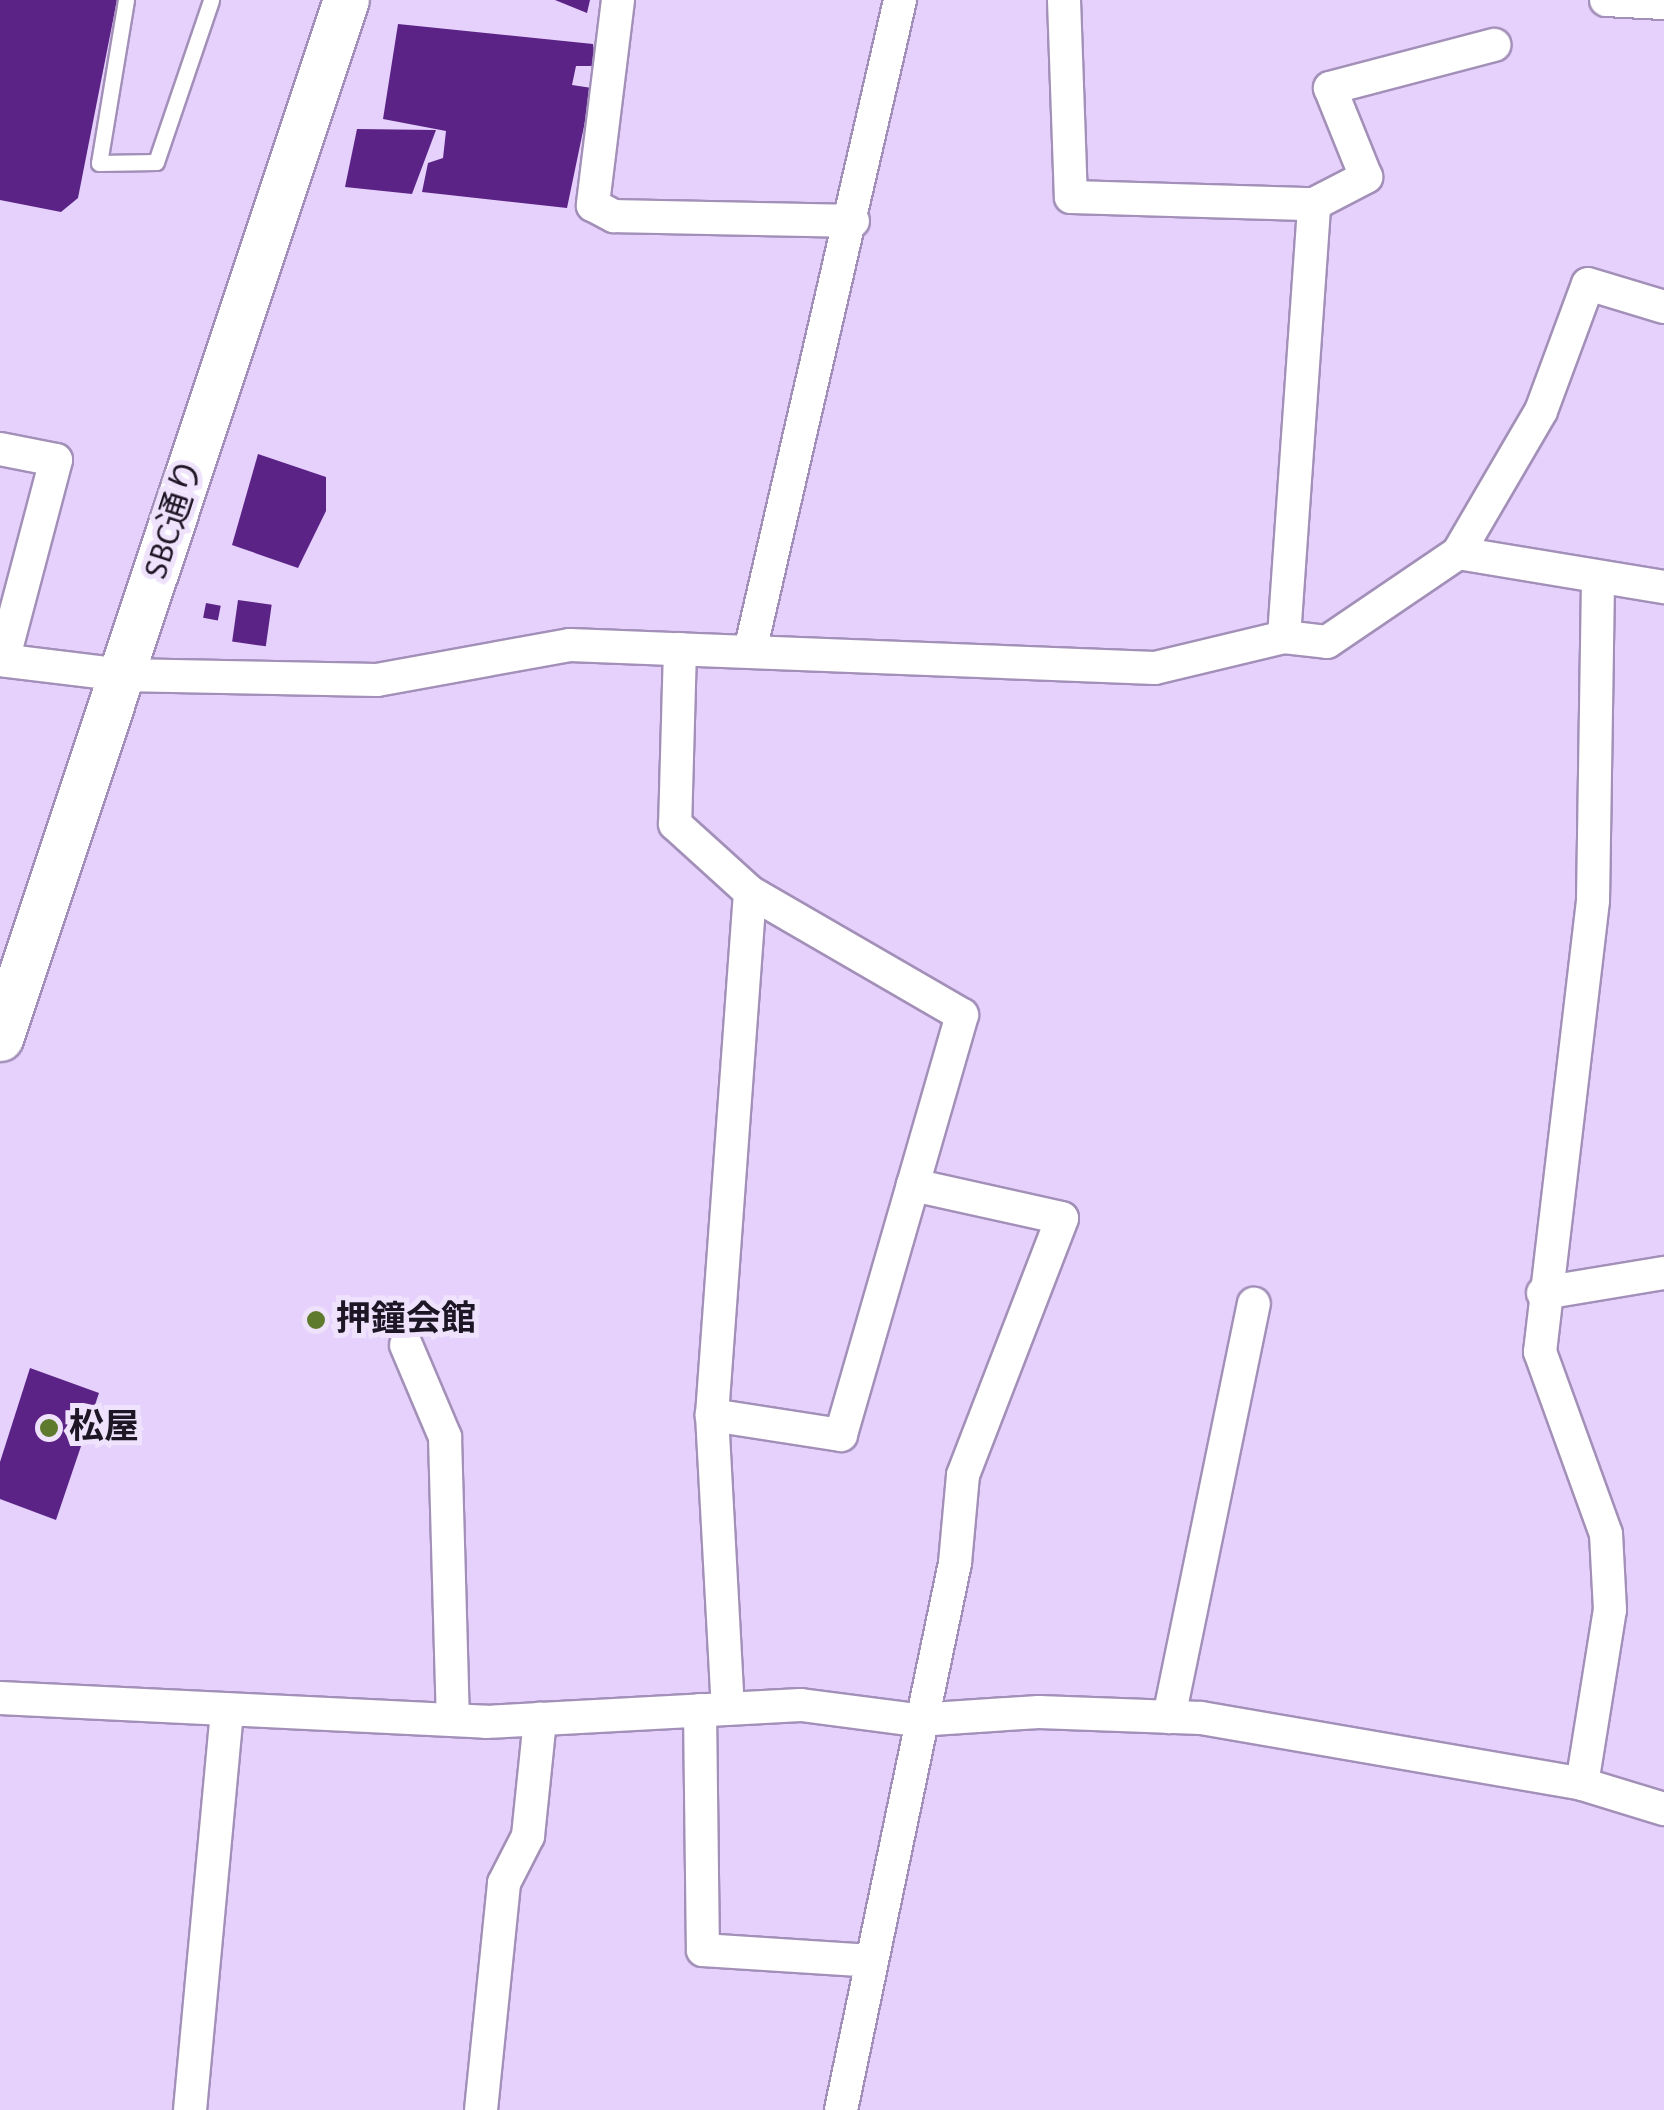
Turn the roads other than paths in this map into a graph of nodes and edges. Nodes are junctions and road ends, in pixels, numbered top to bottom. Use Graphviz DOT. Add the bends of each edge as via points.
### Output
graph roads {
  1 [pos="126,0"];
  2 [pos="212,0"];
  3 [pos="346,0"];
  4 [pos="618,0"];
  5 [pos="900,0"];
  6 [pos="1064,0"];
  7 [pos="1606,0"];
  8 [pos="1664,3"];
  9 [pos="1494,44"];
  10 [pos="1314,204"];
  11 [pos="853,221"];
  12 [pos="1664,307"];
  13 [pos="0,450"];
  14 [pos="1458,553"];
  15 [pos="1598,577"];
  16 [pos="1664,587"];
  17 [pos="1284,638"];
  18 [pos="680,648"];
  19 [pos="750,651"];
  20 [pos="1,660"];
  21 [pos="122,675"];
  22 [pos="750,892"];
  23 [pos="0,1038"];
  24 [pos="912,1185"];
  25 [pos="1664,1273"];
  26 [pos="1543,1293"];
  27 [pos="1254,1304"];
  28 [pos="406,1345"];
  29 [pos="712,1416"];
  30 [pos="0,1698"];
  31 [pos="227,1710"];
  32 [pos="714,1710"];
  33 [pos="1169,1717"];
  34 [pos="452,1719"];
  35 [pos="540,1719"];
  36 [pos="918,1720"];
  37 [pos="1582,1784"];
  38 [pos="1664,1809"];
  39 [pos="870,1962"];
  40 [pos="190,2110"];
  41 [pos="481,2110"];
  42 [pos="841,2110"];
  1 -- 2 [label="lane" via="99,162 156,162"];
  3 -- 21 [label="street, SBC通り"];
  4 -- 11 [label="street" via="593,205 614,216"];
  5 -- 11 [label="street"];
  6 -- 10 [label="street" via="1071,196"];
  7 -- 8 [label="street"];
  9 -- 10 [label="street" via="1330,88 1366,178"];
  10 -- 17 [label="street"];
  11 -- 19 [label="street"];
  12 -- 14 [label="street" via="1588,284 1542,411"];
  13 -- 20 [label="street" via="56,460"];
  14 -- 15 [label="street"];
  14 -- 17 [label="street" via="1327,642"];
  15 -- 16 [label="street"];
  15 -- 26 [label="street" via="1594,900"];
  17 -- 19 [label="street" via="1155,668"];
  18 -- 19 [label="street"];
  18 -- 21 [label="street" via="570,644 426,677"];
  18 -- 22 [label="street" via="675,824"];
  20 -- 21 [label="street"];
  21 -- 23 [label="street, SBC通り"];
  22 -- 24 [label="street" via="962,1015"];
  22 -- 29 [label="street"];
  24 -- 29 [label="street" via="841,1435"];
  24 -- 36 [label="street" via="1062,1218 963,1475 955,1564"];
  25 -- 26 [label="street"];
  26 -- 37 [label="street" via="1546,1380 1606,1534 1610,1610"];
  27 -- 33 [label="street"];
  28 -- 34 [label="street" via="445,1437"];
  29 -- 32 [label="street"];
  30 -- 31 [label="street"];
  31 -- 34 [label="street"];
  31 -- 40 [label="street"];
  32 -- 35 [label="street"];
  32 -- 36 [label="street" via="801,1705"];
  32 -- 39 [label="street" via="703,1950"];
  33 -- 36 [label="street" via="1039,1712"];
  33 -- 37 [label="street"];
  34 -- 35 [label="street"];
  35 -- 41 [label="street" via="528,1836 504,1883"];
  36 -- 39 [label="street"];
  37 -- 38 [label="street"];
  39 -- 42 [label="street"];
}
